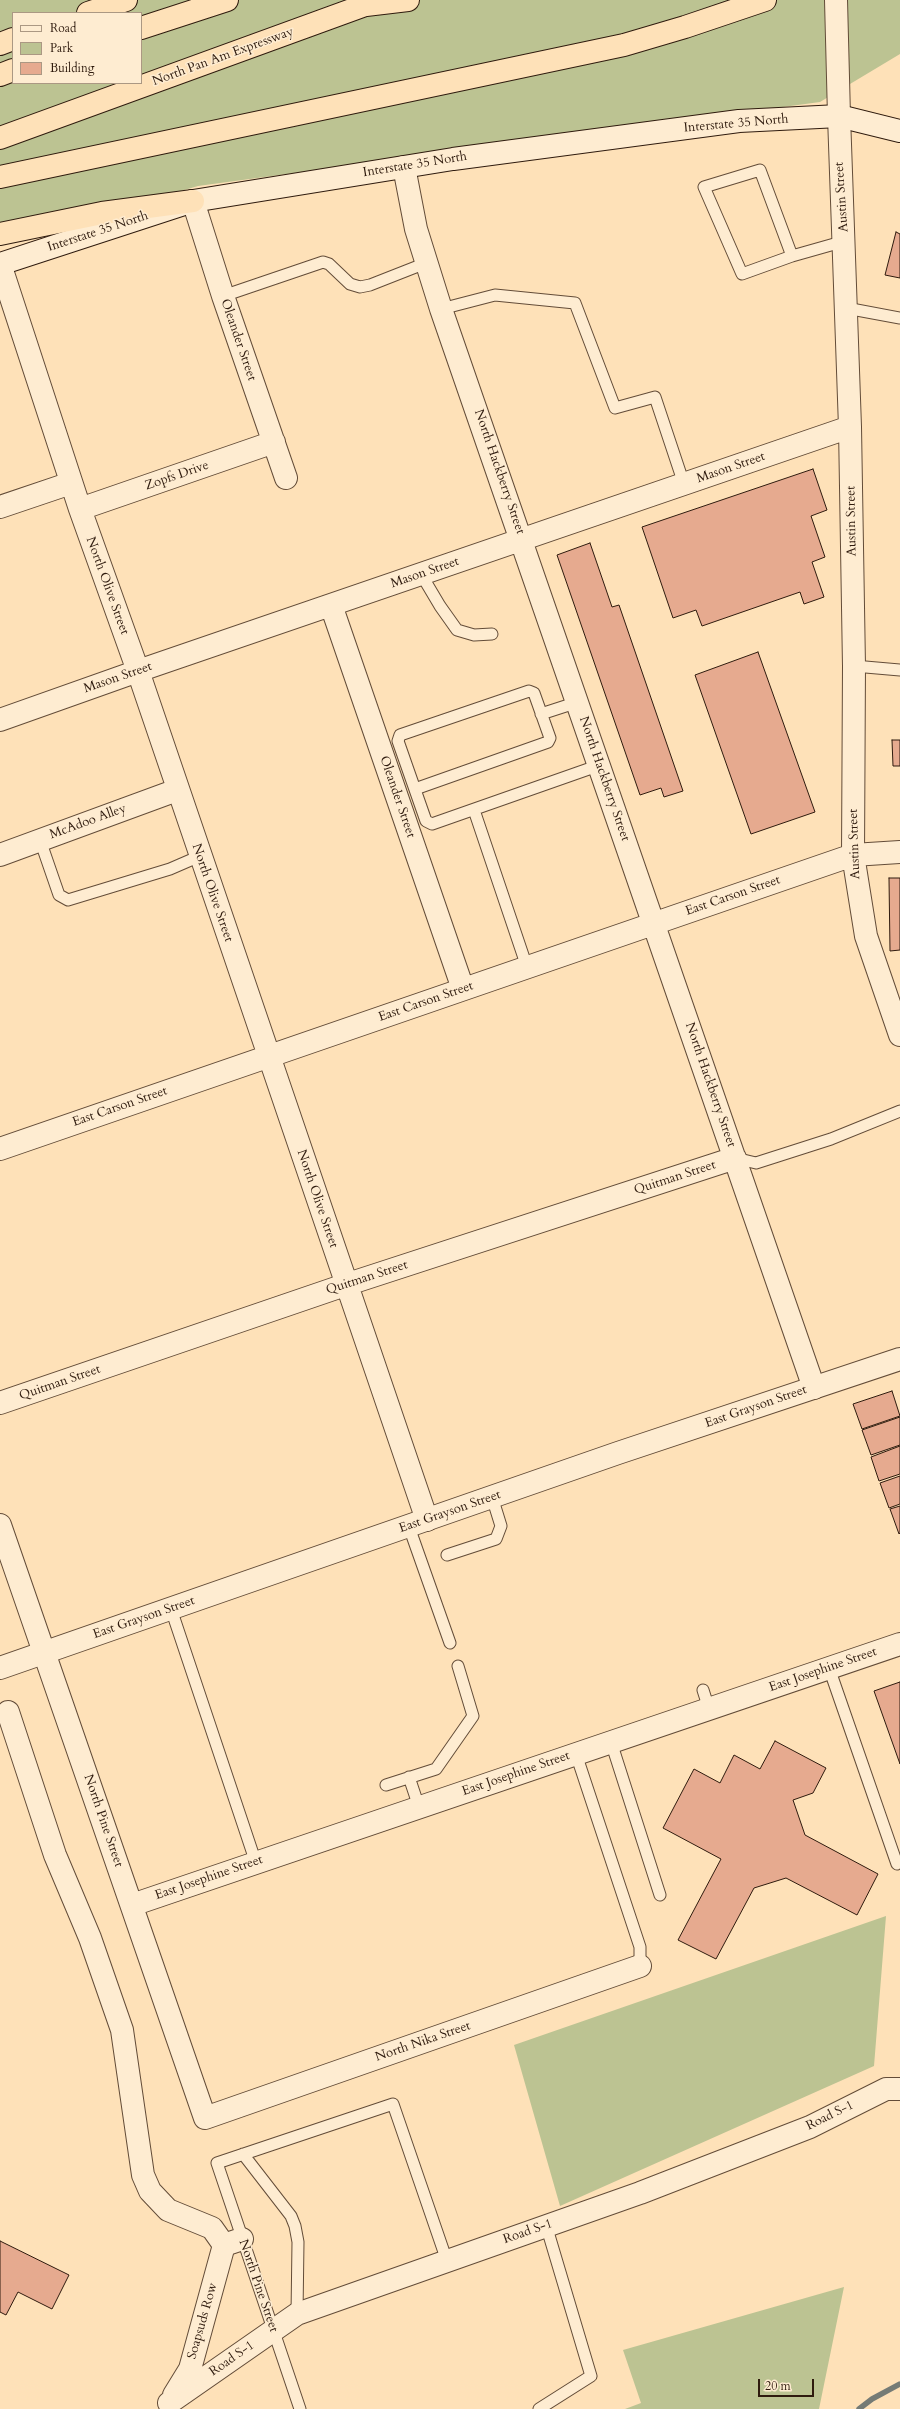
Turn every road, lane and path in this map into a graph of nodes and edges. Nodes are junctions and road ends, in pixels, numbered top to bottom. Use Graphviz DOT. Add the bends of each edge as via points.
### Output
graph roads {
  1 [pos="106,0"];
  2 [pos="126,0"];
  3 [pos="227,0"];
  4 [pos="408,0"];
  5 [pos="765,0"];
  6 [pos="836,0"];
  7 [pos="373,3"];
  8 [pos="77,12"];
  9 [pos="91,12"];
  10 [pos="142,28"];
  11 [pos="12,39"];
  12 [pos="0,44"];
  13 [pos="12,70"];
  14 [pos="0,75"];
  15 [pos="839,116"];
  16 [pos="900,131"];
  17 [pos="0,138"];
  18 [pos="404,167"];
  19 [pos="0,177"];
  20 [pos="194,201"];
  21 [pos="0,234"];
  22 [pos="845,241"];
  23 [pos="792,256"];
  24 [pos="426,263"];
  25 [pos="0,264"];
  26 [pos="223,296"];
  27 [pos="846,308"];
  28 [pos="441,309"];
  29 [pos="900,318"];
  30 [pos="850,427"];
  31 [pos="274,442"];
  32 [pos="286,478"];
  33 [pos="71,483"];
  34 [pos="684,484"];
  35 [pos="0,507"];
  36 [pos="80,509"];
  37 [pos="522,539"];
  38 [pos="421,574"];
  39 [pos="331,605"];
  40 [pos="492,634"];
  41 [pos="854,666"];
  42 [pos="900,670"];
  43 [pos="138,671"];
  44 [pos="578,702"];
  45 [pos="541,714"];
  46 [pos="0,720"];
  47 [pos="600,765"];
  48 [pos="415,789"];
  49 [pos="177,790"];
  50 [pos="474,810"];
  51 [pos="40,840"];
  52 [pos="900,852"];
  53 [pos="0,855"];
  54 [pos="853,855"];
  55 [pos="200,856"];
  56 [pos="654,924"];
  57 [pos="527,967"];
  58 [pos="463,989"];
  59 [pos="900,1035"];
  60 [pos="269,1056"];
  61 [pos="900,1111"];
  62 [pos="0,1149"];
  63 [pos="735,1158"];
  64 [pos="346,1285"];
  65 [pos="900,1359"];
  66 [pos="814,1388"];
  67 [pos="0,1403"];
  68 [pos="492,1498"];
  69 [pos="418,1524"];
  70 [pos="0,1525"];
  71 [pos="446,1555"];
  72 [pos="171,1609"];
  73 [pos="450,1643"];
  74 [pos="900,1644"];
  75 [pos="44,1653"];
  76 [pos="458,1666"];
  77 [pos="0,1668"];
  78 [pos="829,1668"];
  79 [pos="8,1712"];
  80 [pos="611,1742"];
  81 [pos="576,1754"];
  82 [pos="409,1778"];
  83 [pos="386,1785"];
  84 [pos="419,1807"];
  85 [pos="256,1863"];
  86 [pos="898,1864"];
  87 [pos="660,1895"];
  88 [pos="132,1905"];
  89 [pos="640,1966"];
  90 [pos="900,2089"];
  91 [pos="205,2118"];
  92 [pos="243,2154"];
  93 [pos="546,2225"];
  94 [pos="233,2242"];
  95 [pos="447,2261"];
  96 [pos="296,2314"];
  97 [pos="273,2330"];
  98 [pos="167,2406"];
  99 [pos="300,2409"];
  100 [pos="539,2409"];
  1 -- 8 [label="highway"];
  2 -- 9 [label="highway"];
  3 -- 10 [label="highway"];
  4 -- 7 [label="highway, North Pan Am Expressway"];
  5 -- 19 [label="highway" via="624,45"];
  6 -- 15 [label="street, Austin Street"];
  7 -- 17 [label="highway, North Pan Am Expressway"];
  11 -- 12 [label="highway"];
  13 -- 14 [label="highway"];
  15 -- 16 [label="street, Interstate 35 North"];
  15 -- 18 [label="street, Interstate 35 North" via="738,122 586,140"];
  15 -- 22 [label="street, Austin Street"];
  18 -- 20 [label="street, Interstate 35 North"];
  18 -- 24 [label="street, North Hackberry Street" via="416,229"];
  20 -- 21 [label="highway" via="102,213"];
  20 -- 25 [label="street, Interstate 35 North"];
  20 -- 26 [label="street, Oleander Street"];
  22 -- 23 [label="lane"];
  22 -- 27 [label="street, Austin Street"];
  23 -- 23 [label="lane" via="760,170 704,187 742,274"];
  24 -- 26 [label="lane" via="370,285 360,286 350,284 329,264 323,262"];
  24 -- 28 [label="street, North Hackberry Street"];
  25 -- 33 [label="street, North Olive Street"];
  26 -- 31 [label="street, Oleander Street"];
  27 -- 29 [label="lane"];
  27 -- 30 [label="street, Austin Street"];
  28 -- 34 [label="lane" via="495,295 575,302 615,408 655,397"];
  28 -- 37 [label="street, North Hackberry Street"];
  30 -- 34 [label="street, Mason Street"];
  30 -- 41 [label="street, Austin Street"];
  31 -- 32 [label="street, Oleander Street"];
  31 -- 36 [label="street, Zopfs Drive"];
  33 -- 35 [label="street"];
  33 -- 36 [label="street, North Olive Street"];
  34 -- 37 [label="street, Mason Street"];
  36 -- 43 [label="street, North Olive Street"];
  37 -- 38 [label="street, Mason Street"];
  37 -- 44 [label="street, North Hackberry Street"];
  38 -- 39 [label="street, Mason Street"];
  38 -- 40 [label="lane" via="457,630 474,635"];
  39 -- 43 [label="street, Mason Street"];
  39 -- 58 [label="street, Oleander Street"];
  41 -- 42 [label="lane"];
  41 -- 54 [label="street, Austin Street"];
  43 -- 46 [label="street, Mason Street"];
  43 -- 49 [label="street, North Olive Street"];
  44 -- 45 [label="lane"];
  44 -- 47 [label="street, North Hackberry Street"];
  45 -- 48 [label="lane" via="550,738 548,742"];
  45 -- 48 [label="lane" via="534,693 529,691 400,735 398,741"];
  47 -- 50 [label="lane"];
  47 -- 56 [label="street, North Hackberry Street"];
  48 -- 50 [label="lane" via="426,822 432,824"];
  49 -- 51 [label="street, McAdoo Alley"];
  49 -- 55 [label="street, North Olive Street"];
  50 -- 57 [label="lane"];
  51 -- 53 [label="street, McAdoo Alley"];
  51 -- 55 [label="lane" via="59,896 68,900 170,869"];
  52 -- 54 [label="street, East Carson Street"];
  54 -- 56 [label="street, East Carson Street"];
  54 -- 59 [label="street, Austin Street" via="866,936"];
  55 -- 60 [label="street, North Olive Street"];
  56 -- 57 [label="street, East Carson Street"];
  56 -- 63 [label="street, North Hackberry Street"];
  57 -- 58 [label="street, East Carson Street"];
  58 -- 60 [label="street, East Carson Street"];
  60 -- 62 [label="street, East Carson Street"];
  60 -- 64 [label="street, North Olive Street"];
  61 -- 63 [label="lane" via="831,1139 756,1163"];
  63 -- 64 [label="street, Quitman Street"];
  63 -- 66 [label="street, North Hackberry Street"];
  64 -- 67 [label="street, Quitman Street"];
  64 -- 69 [label="street, North Olive Street"];
  65 -- 66 [label="street, East Grayson Street"];
  66 -- 68 [label="street, East Grayson Street"];
  68 -- 69 [label="street, East Grayson Street"];
  68 -- 71 [label="lane" via="501,1526 496,1539"];
  69 -- 72 [label="street, East Grayson Street"];
  69 -- 73 [label="lane"];
  70 -- 75 [label="street, North Pine Street"];
  72 -- 75 [label="street, East Grayson Street"];
  72 -- 85 [label="lane"];
  74 -- 78 [label="street, East Josephine Street"];
  75 -- 77 [label="street, East Grayson Street"];
  75 -- 88 [label="street, North Pine Street"];
  76 -- 82 [label="lane" via="473,1716 436,1769"];
  78 -- 80 [label="street, East Josephine Street" via="706,1699"];
  78 -- 86 [label="lane"];
  79 -- 94 [label="street" via="55,1855 90,1938 122,2030 143,2175 150,2191 168,2210 212,2228"];
  80 -- 81 [label="street, East Josephine Street"];
  80 -- 87 [label="lane"];
  81 -- 84 [label="street, East Josephine Street"];
  81 -- 89 [label="lane" via="640,1946"];
  82 -- 83 [label="lane"];
  82 -- 84 [label="lane"];
  84 -- 85 [label="street, East Josephine Street"];
  85 -- 88 [label="street, East Josephine Street"];
  88 -- 91 [label="street, North Pine Street"];
  89 -- 91 [label="street, North Nika Street"];
  90 -- 93 [label="street, Road S-1" via="886,2089 810,2127 755,2149 640,2193"];
  92 -- 94 [label="lane, North Pine Street" via="217,2163"];
  92 -- 95 [label="lane" via="393,2104"];
  92 -- 96 [label="lane" via="295,2226 298,2242"];
  93 -- 95 [label="street, Road S-1"];
  93 -- 100 [label="lane" via="591,2376"];
  94 -- 97 [label="lane, North Pine Street"];
  94 -- 98 [label="street, Soapsuds Row" via="190,2369"];
  95 -- 96 [label="street, Road S-1"];
  96 -- 97 [label="street, Road S-1"];
  97 -- 98 [label="street, Road S-1"];
  97 -- 99 [label="lane, North Pine Street"];
}
